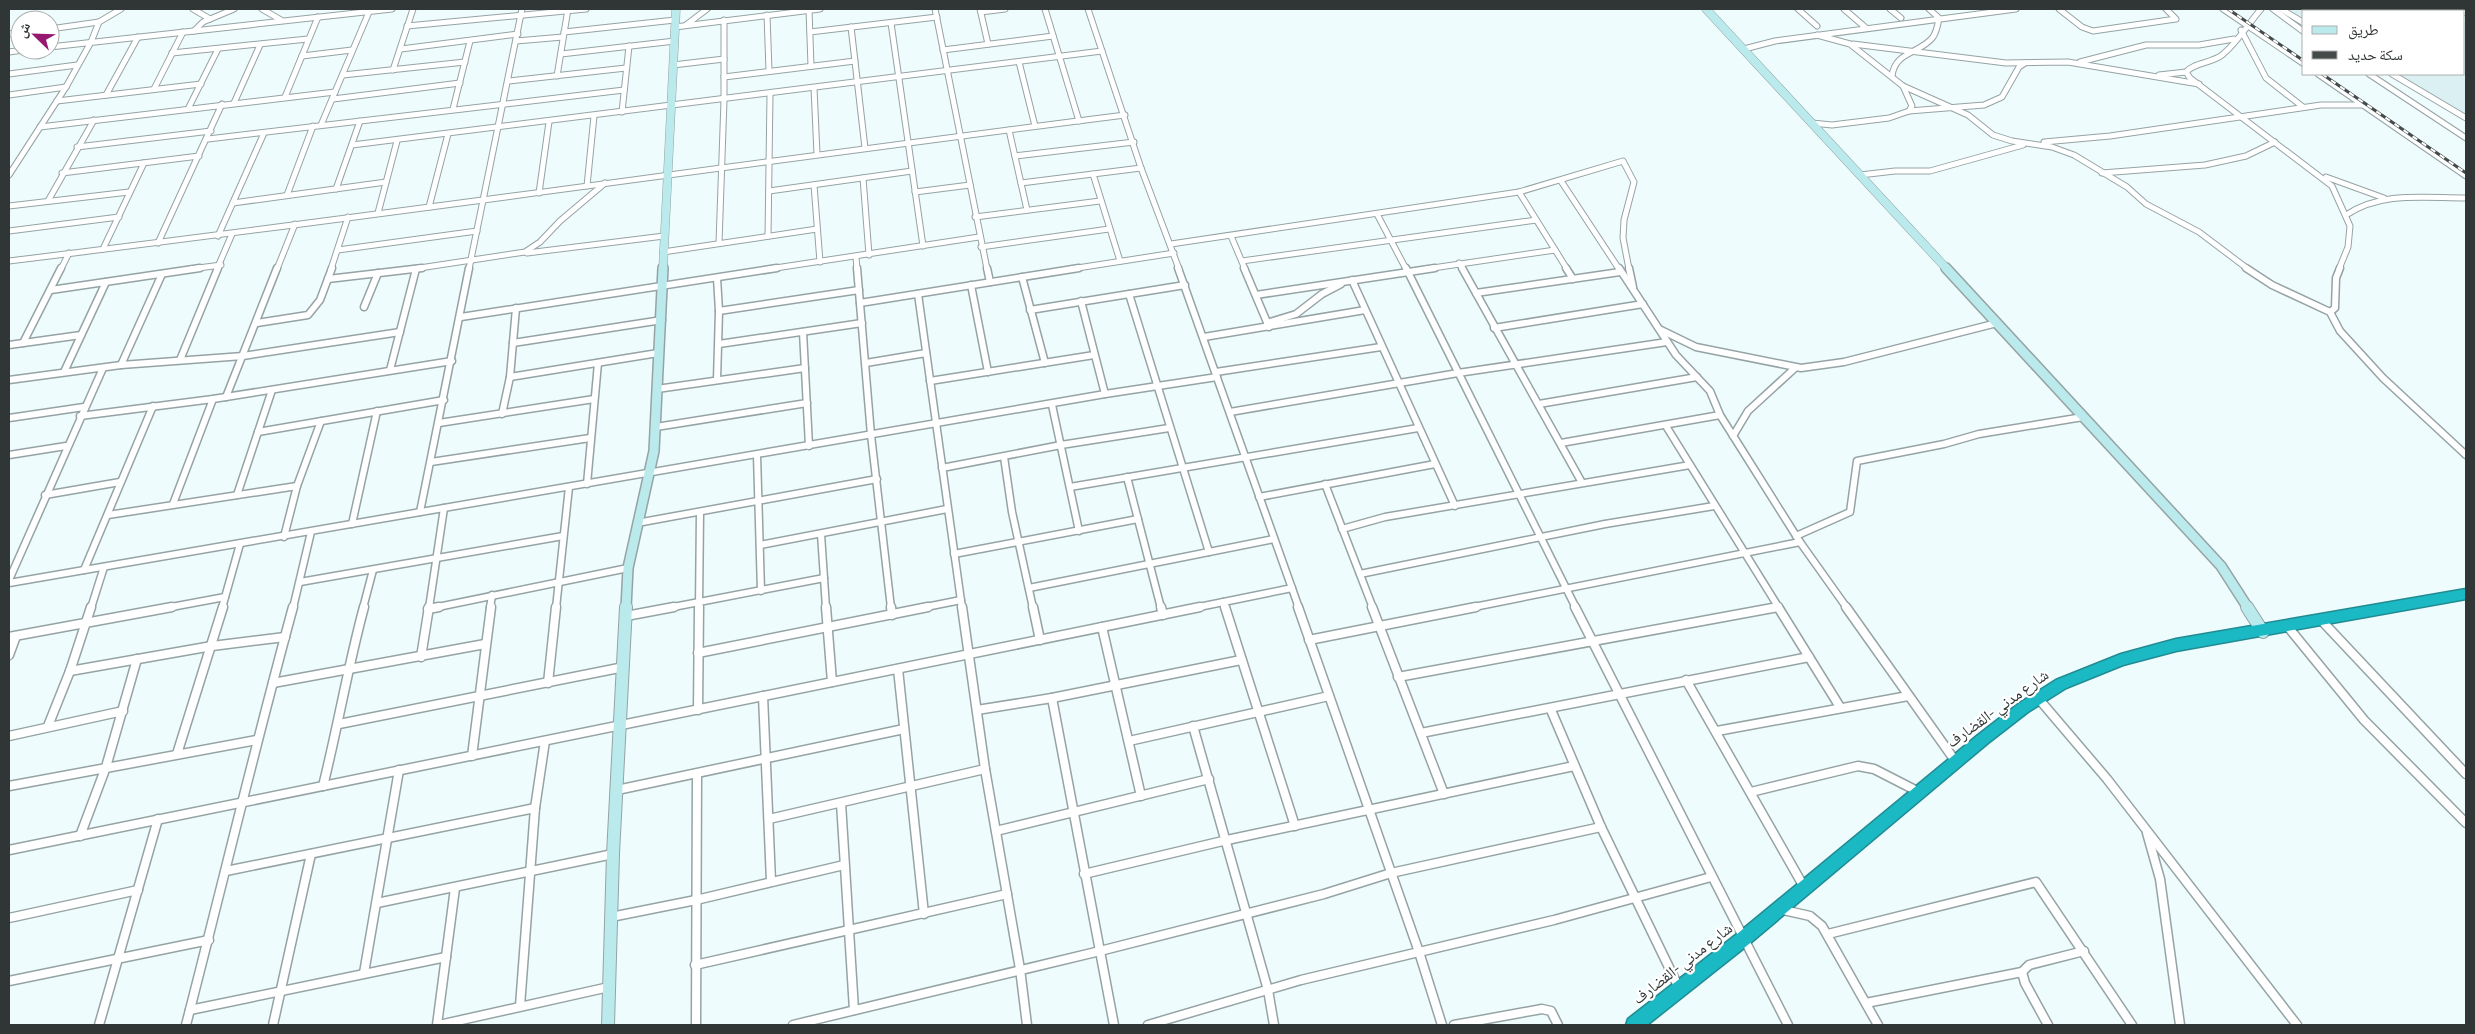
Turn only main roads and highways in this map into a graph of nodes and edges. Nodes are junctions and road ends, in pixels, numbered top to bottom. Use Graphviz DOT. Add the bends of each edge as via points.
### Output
graph roads {
  1 [pos="2466,594"];
  2 [pos="1634,1025"];
  1 -- 2 [label="highway, شارع مدني -القضارف" via="2176,645 2121,660 2061,684 1956,762"];
}
